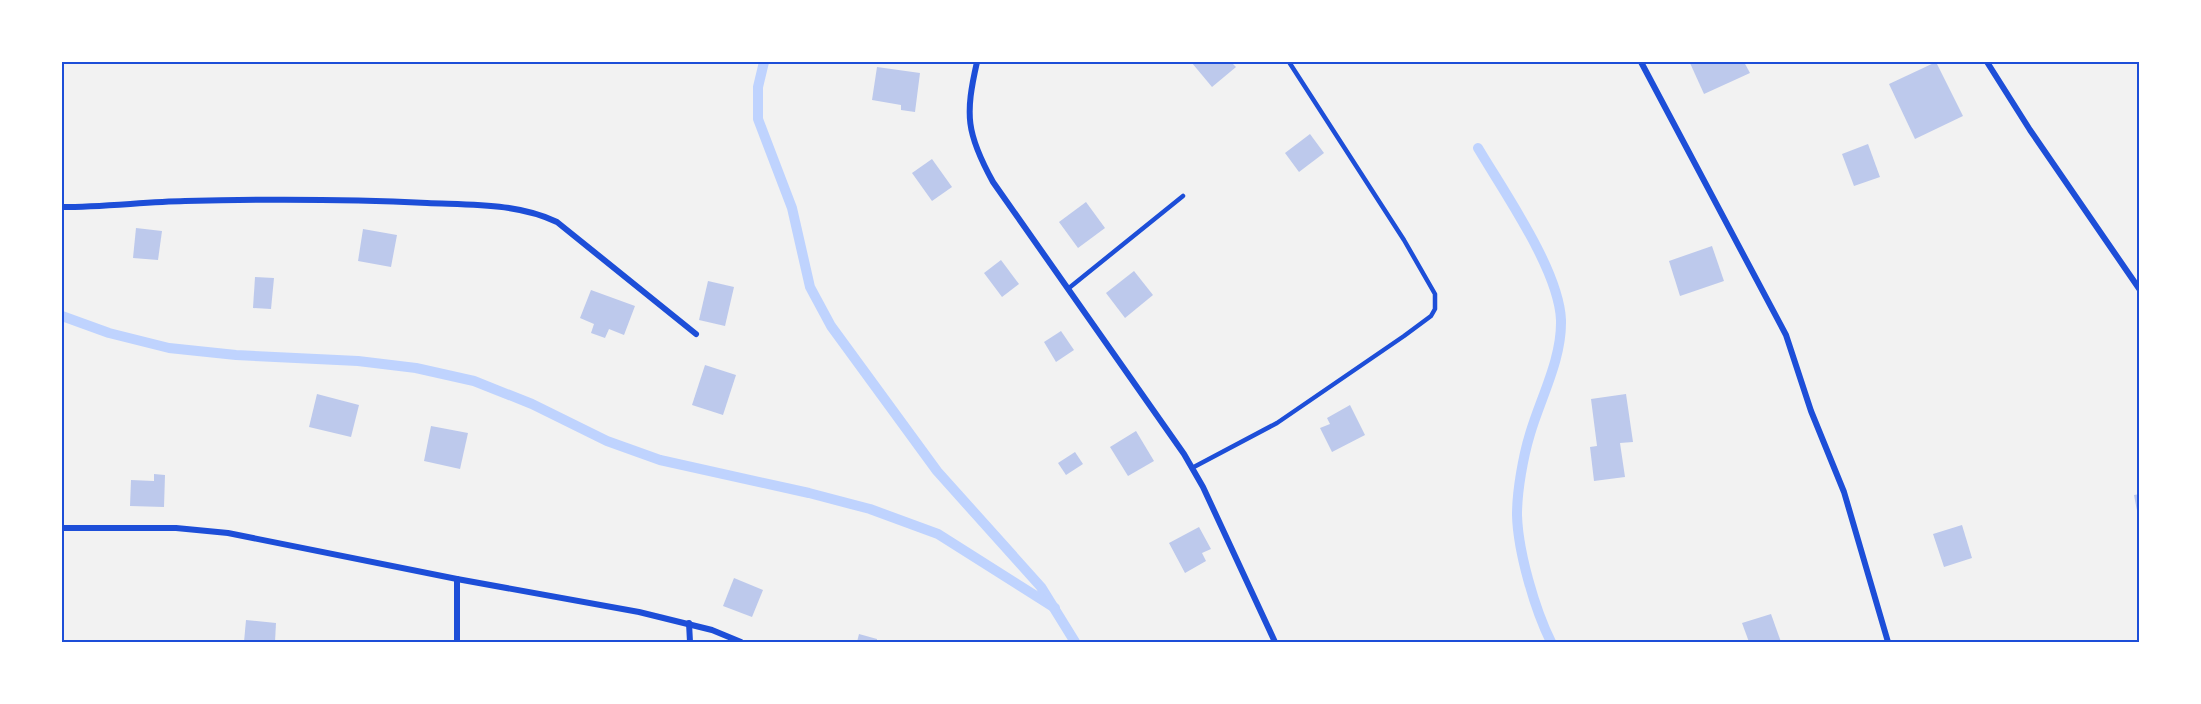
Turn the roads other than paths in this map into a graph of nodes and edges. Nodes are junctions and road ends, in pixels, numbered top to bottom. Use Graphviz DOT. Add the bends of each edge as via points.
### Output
graph roads {
  1 [pos="977,62"];
  2 [pos="1289,62"];
  3 [pos="1641,62"];
  4 [pos="1987,62"];
  5 [pos="1183,196"];
  6 [pos="62,207"];
  7 [pos="1069,288"];
  8 [pos="2139,290"];
  9 [pos="696,334"];
  10 [pos="1192,468"];
  11 [pos="62,528"];
  12 [pos="458,579"];
  13 [pos="689,623"];
  14 [pos="457,642"];
  15 [pos="690,642"];
  16 [pos="741,642"];
  17 [pos="1275,642"];
  18 [pos="1888,642"];
  1 -- 7 [label="street" via="968,112 981,160"];
  2 -- 10 [label="lane" via="1404,240 1437,302 1431,316 1277,423"];
  3 -- 18 [label="street" via="1786,335 1844,492"];
  4 -- 8 [label="street"];
  5 -- 7 [label="lane"];
  6 -- 9 [label="street" via="285,199 465,205 532,212 557,222"];
  7 -- 10 [label="street"];
  10 -- 17 [label="street"];
  11 -- 12 [label="street" via="176,528 228,533"];
  12 -- 13 [label="street"];
  12 -- 14 [label="street"];
  13 -- 15 [label="street"];
  13 -- 16 [label="street"];
}
